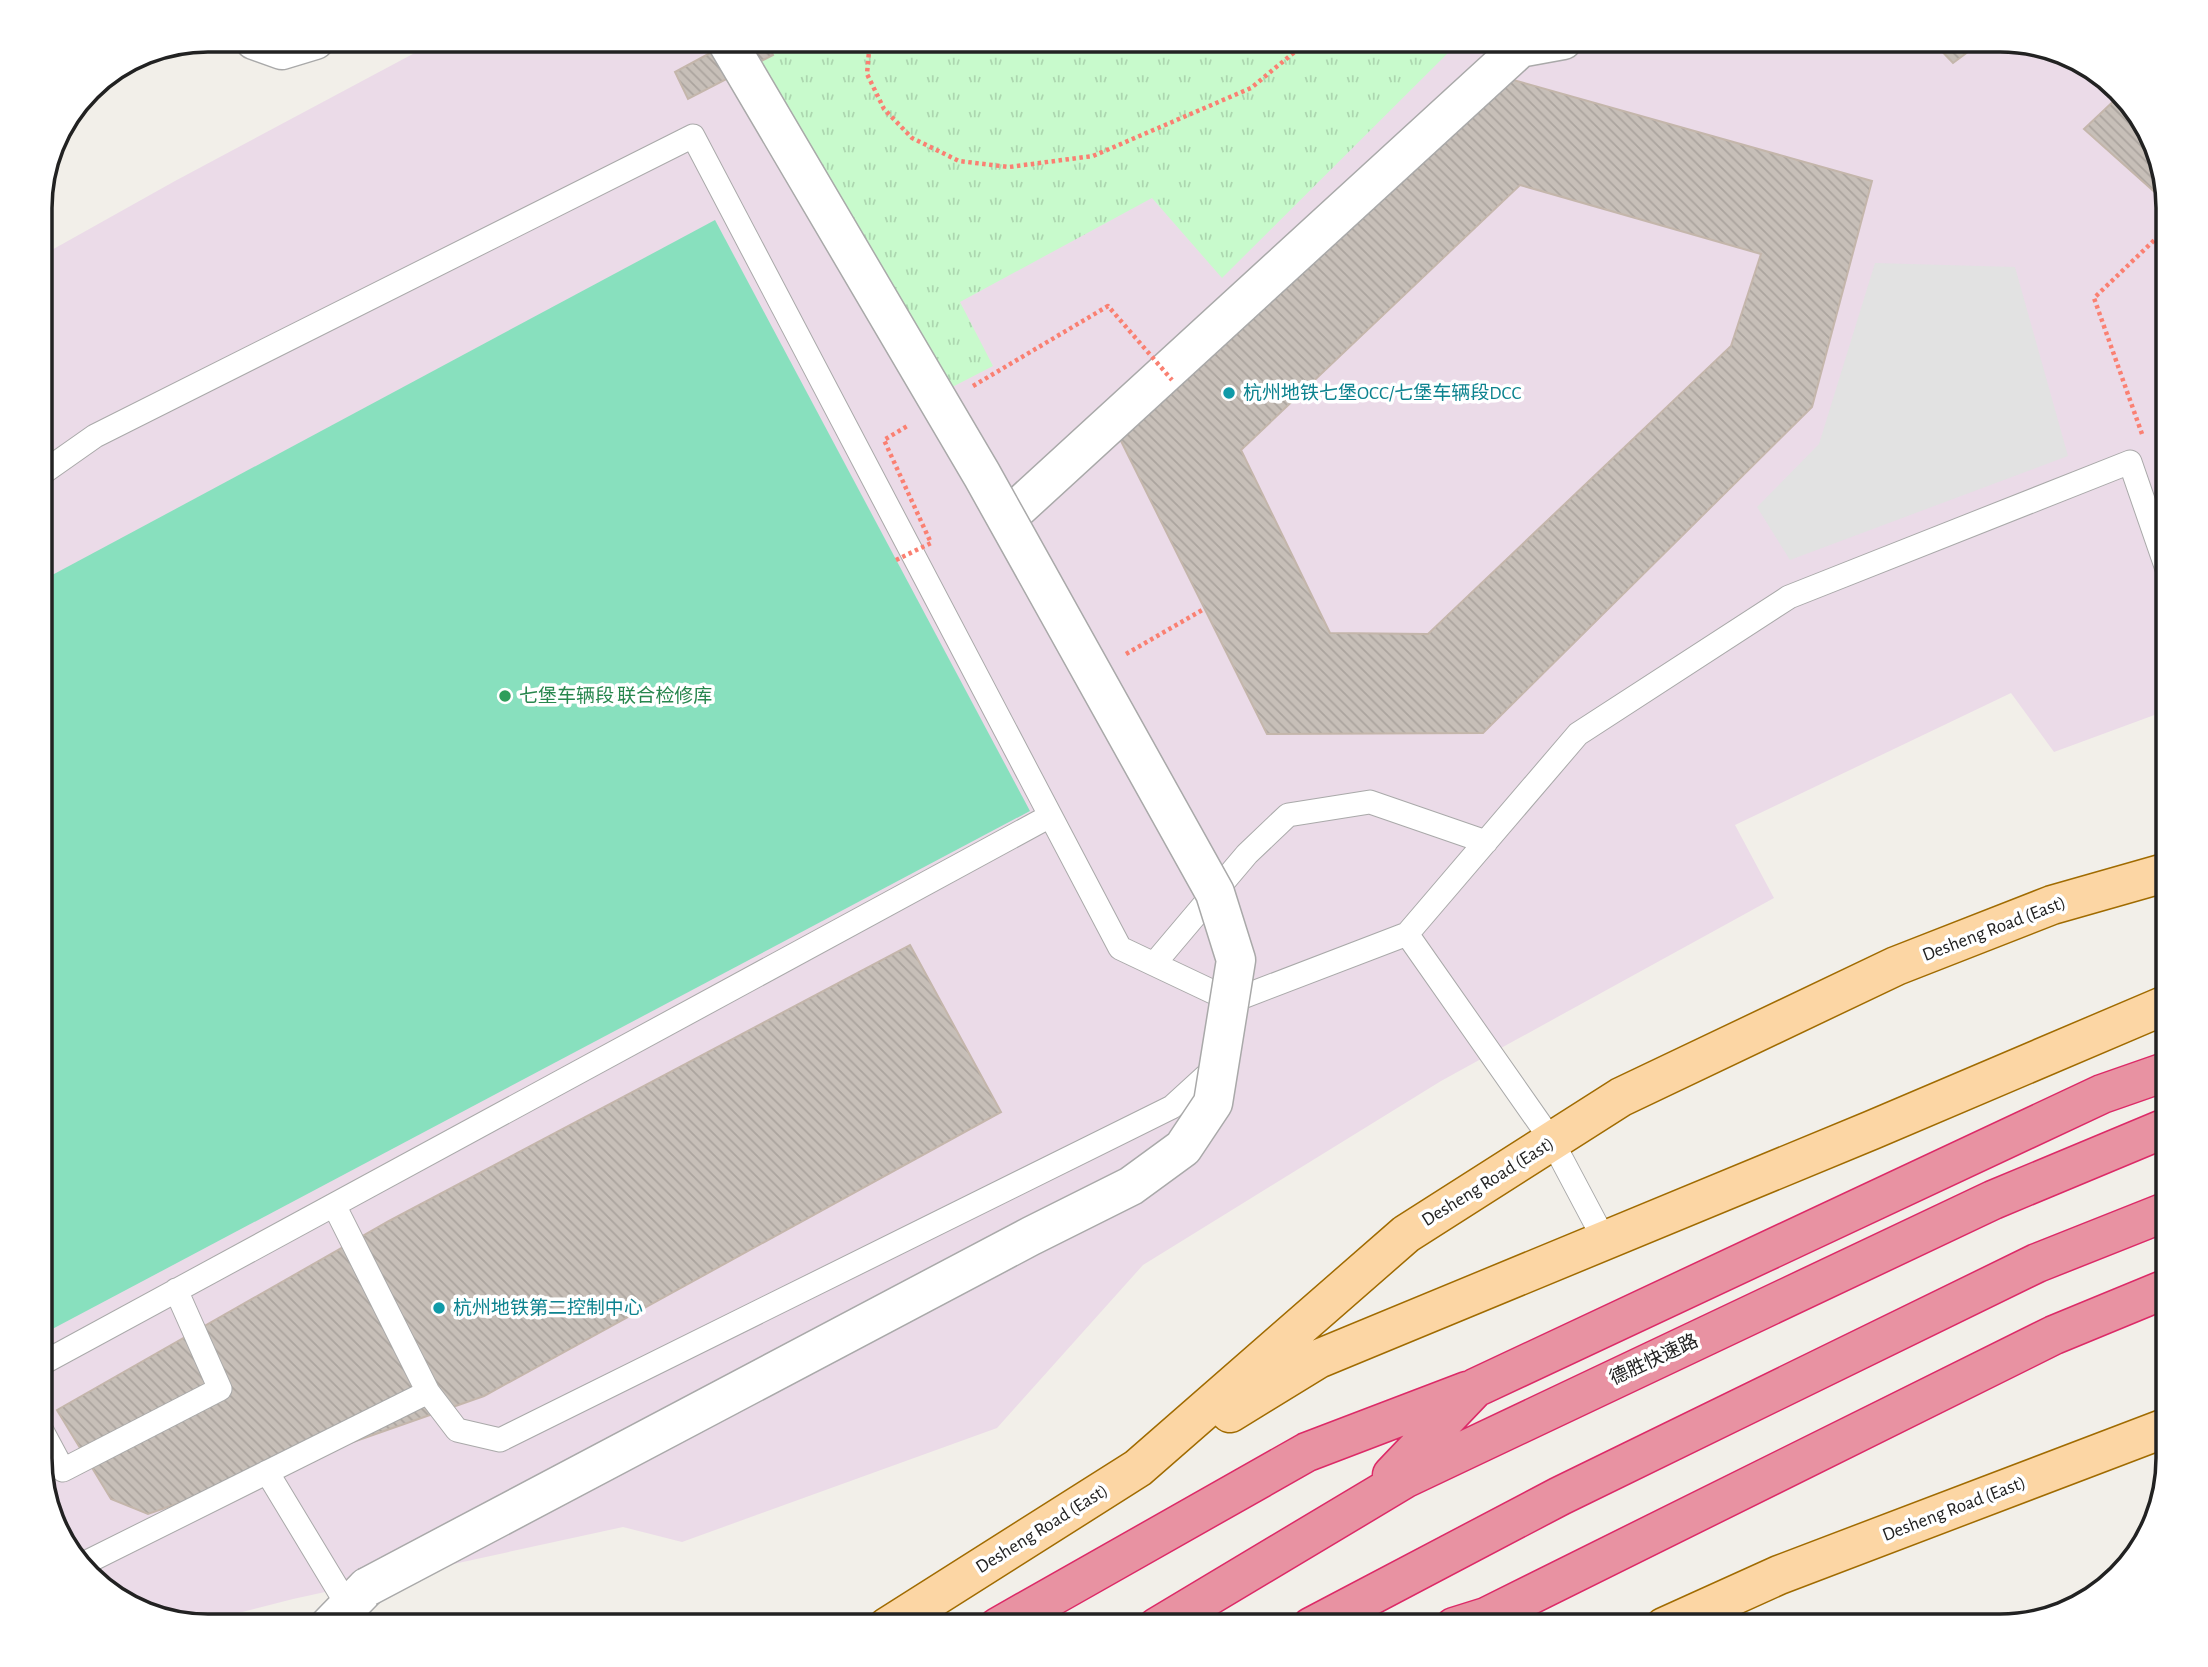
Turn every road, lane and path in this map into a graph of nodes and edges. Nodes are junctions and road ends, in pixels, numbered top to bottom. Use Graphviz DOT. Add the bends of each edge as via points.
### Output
graph roads {
  1 [pos="1294,52"];
  2 [pos="1515,52"];
  3 [pos="733,53"];
  4 [pos="869,53"];
  5 [pos="2156,239"];
  6 [pos="1172,380"];
  7 [pos="967,390"];
  8 [pos="919,418"];
  9 [pos="2144,441"];
  10 [pos="53,466"];
  11 [pos="1007,518"];
  12 [pos="2156,537"];
  13 [pos="896,560"];
  14 [pos="1204,609"];
  15 [pos="1093,672"];
  16 [pos="1050,816"];
  17 [pos="1486,842"];
  18 [pos="2156,875"];
  19 [pos="1407,934"];
  20 [pos="1154,964"];
  21 [pos="1232,1001"];
  22 [pos="2156,1009"];
  23 [pos="2156,1075"];
  24 [pos="2156,1132"];
  25 [pos="1552,1142"];
  26 [pos="334,1205"];
  27 [pos="2156,1216"];
  28 [pos="1605,1241"];
  29 [pos="176,1290"];
  30 [pos="2156,1293"];
  31 [pos="53,1357"];
  32 [pos="1475,1388"];
  33 [pos="428,1392"];
  34 [pos="2156,1432"];
  35 [pos="53,1451"];
  36 [pos="1138,1468"];
  37 [pos="267,1472"];
  38 [pos="1361,1507"];
  39 [pos="90,1560"];
  40 [pos="348,1606"];
  41 [pos="908,1614"];
  42 [pos="1021,1614"];
  43 [pos="1179,1614"];
  44 [pos="1336,1614"];
  45 [pos="1490,1614"];
  46 [pos="1693,1614"];
  1 -- 4 [label="path, bridge" via="1251,88 1093,156 1009,167 959,161 912,138 884,109 867,74"];
  2 -- 11 [label="street"];
  3 -- 11 [label="street, bridge"];
  5 -- 9 [label="path" via="2094,298"];
  6 -- 7 [label="path, bridge" via="1108,306"];
  8 -- 13 [label="path, bridge" via="884,440 931,543"];
  10 -- 16 [label="lane" via="95,436 693,136"];
  11 -- 15 [label="street, bridge"];
  12 -- 17 [label="lane" via="2130,462 1789,597 1578,734"];
  14 -- 15 [label="path"];
  15 -- 40 [label="street, bridge" via="1215,893 1236,960 1213,1103 1183,1148 1131,1185"];
  16 -- 20 [label="lane" via="1120,948"];
  16 -- 26 [label="lane"];
  17 -- 19 [label="lane"];
  17 -- 20 [label="lane" via="1370,802 1288,815 1247,854"];
  18 -- 25 [label="main road, Desheng Road (East)" via="2052,905 1896,966 1621,1097"];
  19 -- 21 [label="lane"];
  19 -- 25 [label="lane"];
  20 -- 21 [label="lane"];
  21 -- 33 [label="lane" via="1235,1051 1172,1107 500,1440 457,1430"];
  22 -- 28 [label="main road"];
  23 -- 32 [label="highway" via="2102,1094"];
  24 -- 38 [label="highway, 德胜快速路" via="1993,1200 1406,1478"];
  25 -- 28 [label="lane"];
  25 -- 36 [label="main road, Desheng Road (East)" via="1406,1234"];
  26 -- 29 [label="lane"];
  26 -- 33 [label="lane"];
  27 -- 44 [label="highway" via="2037,1264 1560,1496"];
  28 -- 36 [label="main road" via="1318,1359"];
  29 -- 31 [label="lane"];
  29 -- 35 [label="lane" via="220,1389 63,1470"];
  30 -- 45 [label="highway" via="2054,1335"];
  32 -- 38 [label="highway"];
  32 -- 42 [label="highway" via="1307,1452"];
  33 -- 37 [label="lane"];
  34 -- 46 [label="main road, Desheng Road (East)" via="1779,1575"];
  36 -- 41 [label="main road, Desheng Road (East)"];
  37 -- 39 [label="lane"];
  37 -- 40 [label="lane"];
  38 -- 43 [label="highway, 德胜快速路"];
}
